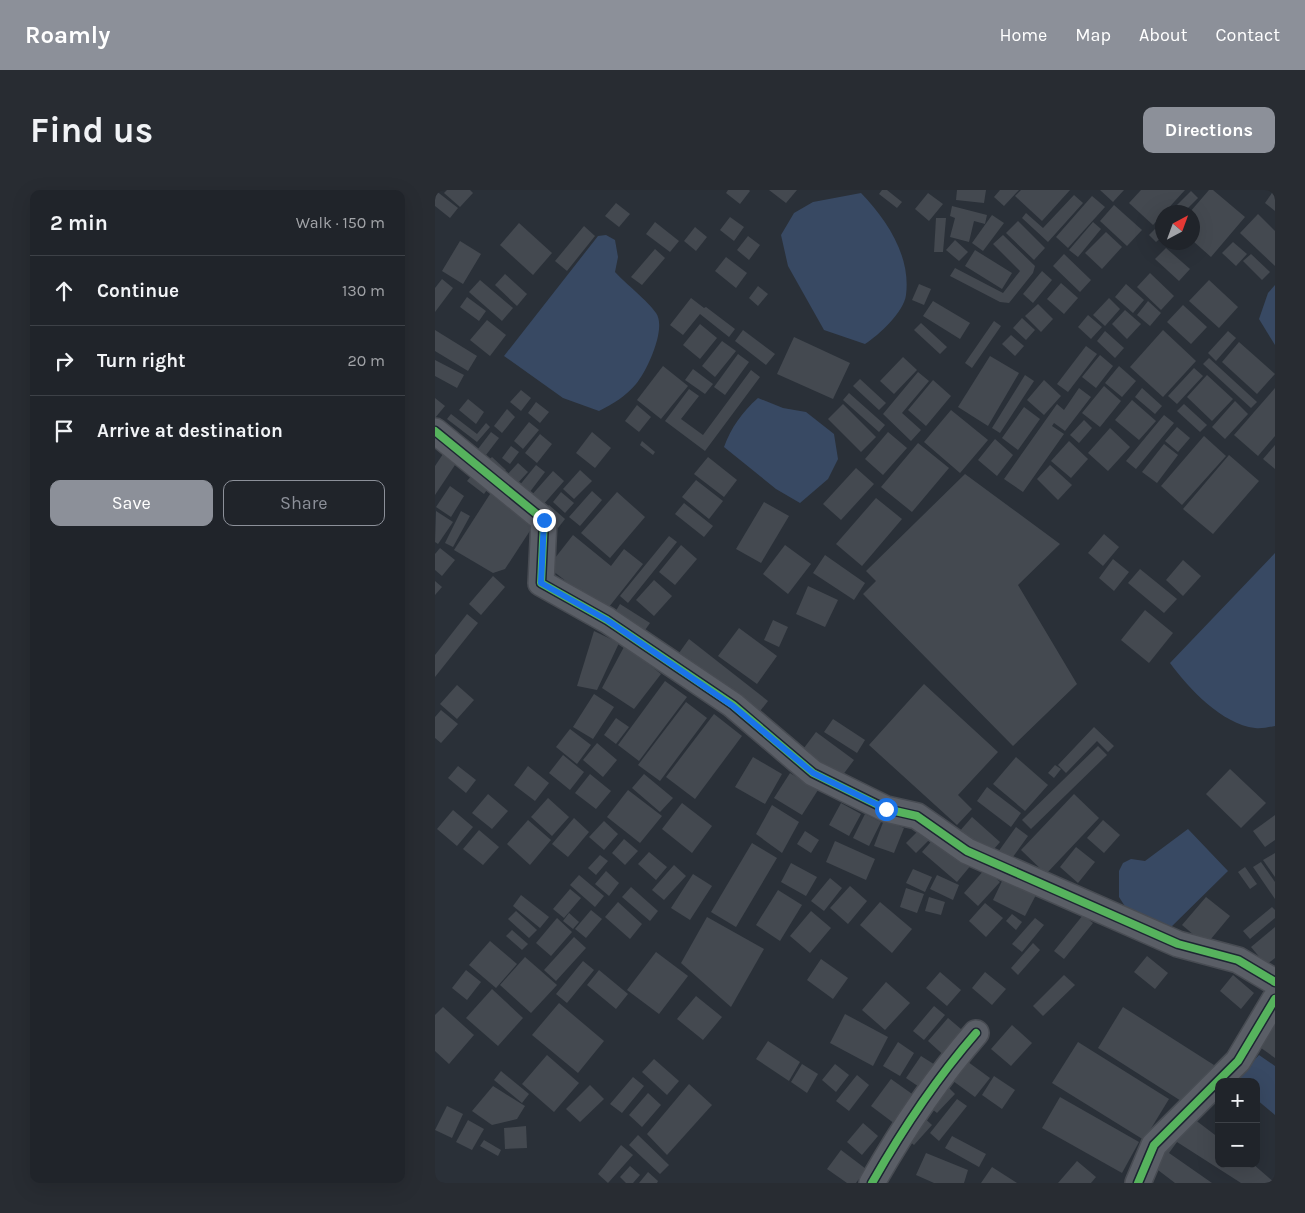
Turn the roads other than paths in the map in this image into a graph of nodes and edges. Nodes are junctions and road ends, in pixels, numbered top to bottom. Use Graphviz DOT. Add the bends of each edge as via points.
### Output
graph roads {
  1 [pos="435,431"];
  2 [pos="1275,982"];
  3 [pos="1275,999"];
  4 [pos="976,1033"];
  5 [pos="871,1183"];
  6 [pos="1138,1183"];
  1 -- 2 [label="street" via="544,520 541,583 607,620 733,706 813,773 886,809 917,816 967,851 1178,944 1238,960"];
  3 -- 6 [label="street" via="1238,1061 1154,1145"];
  4 -- 5 [label="street" via="954,1058 897,1139"];
}
